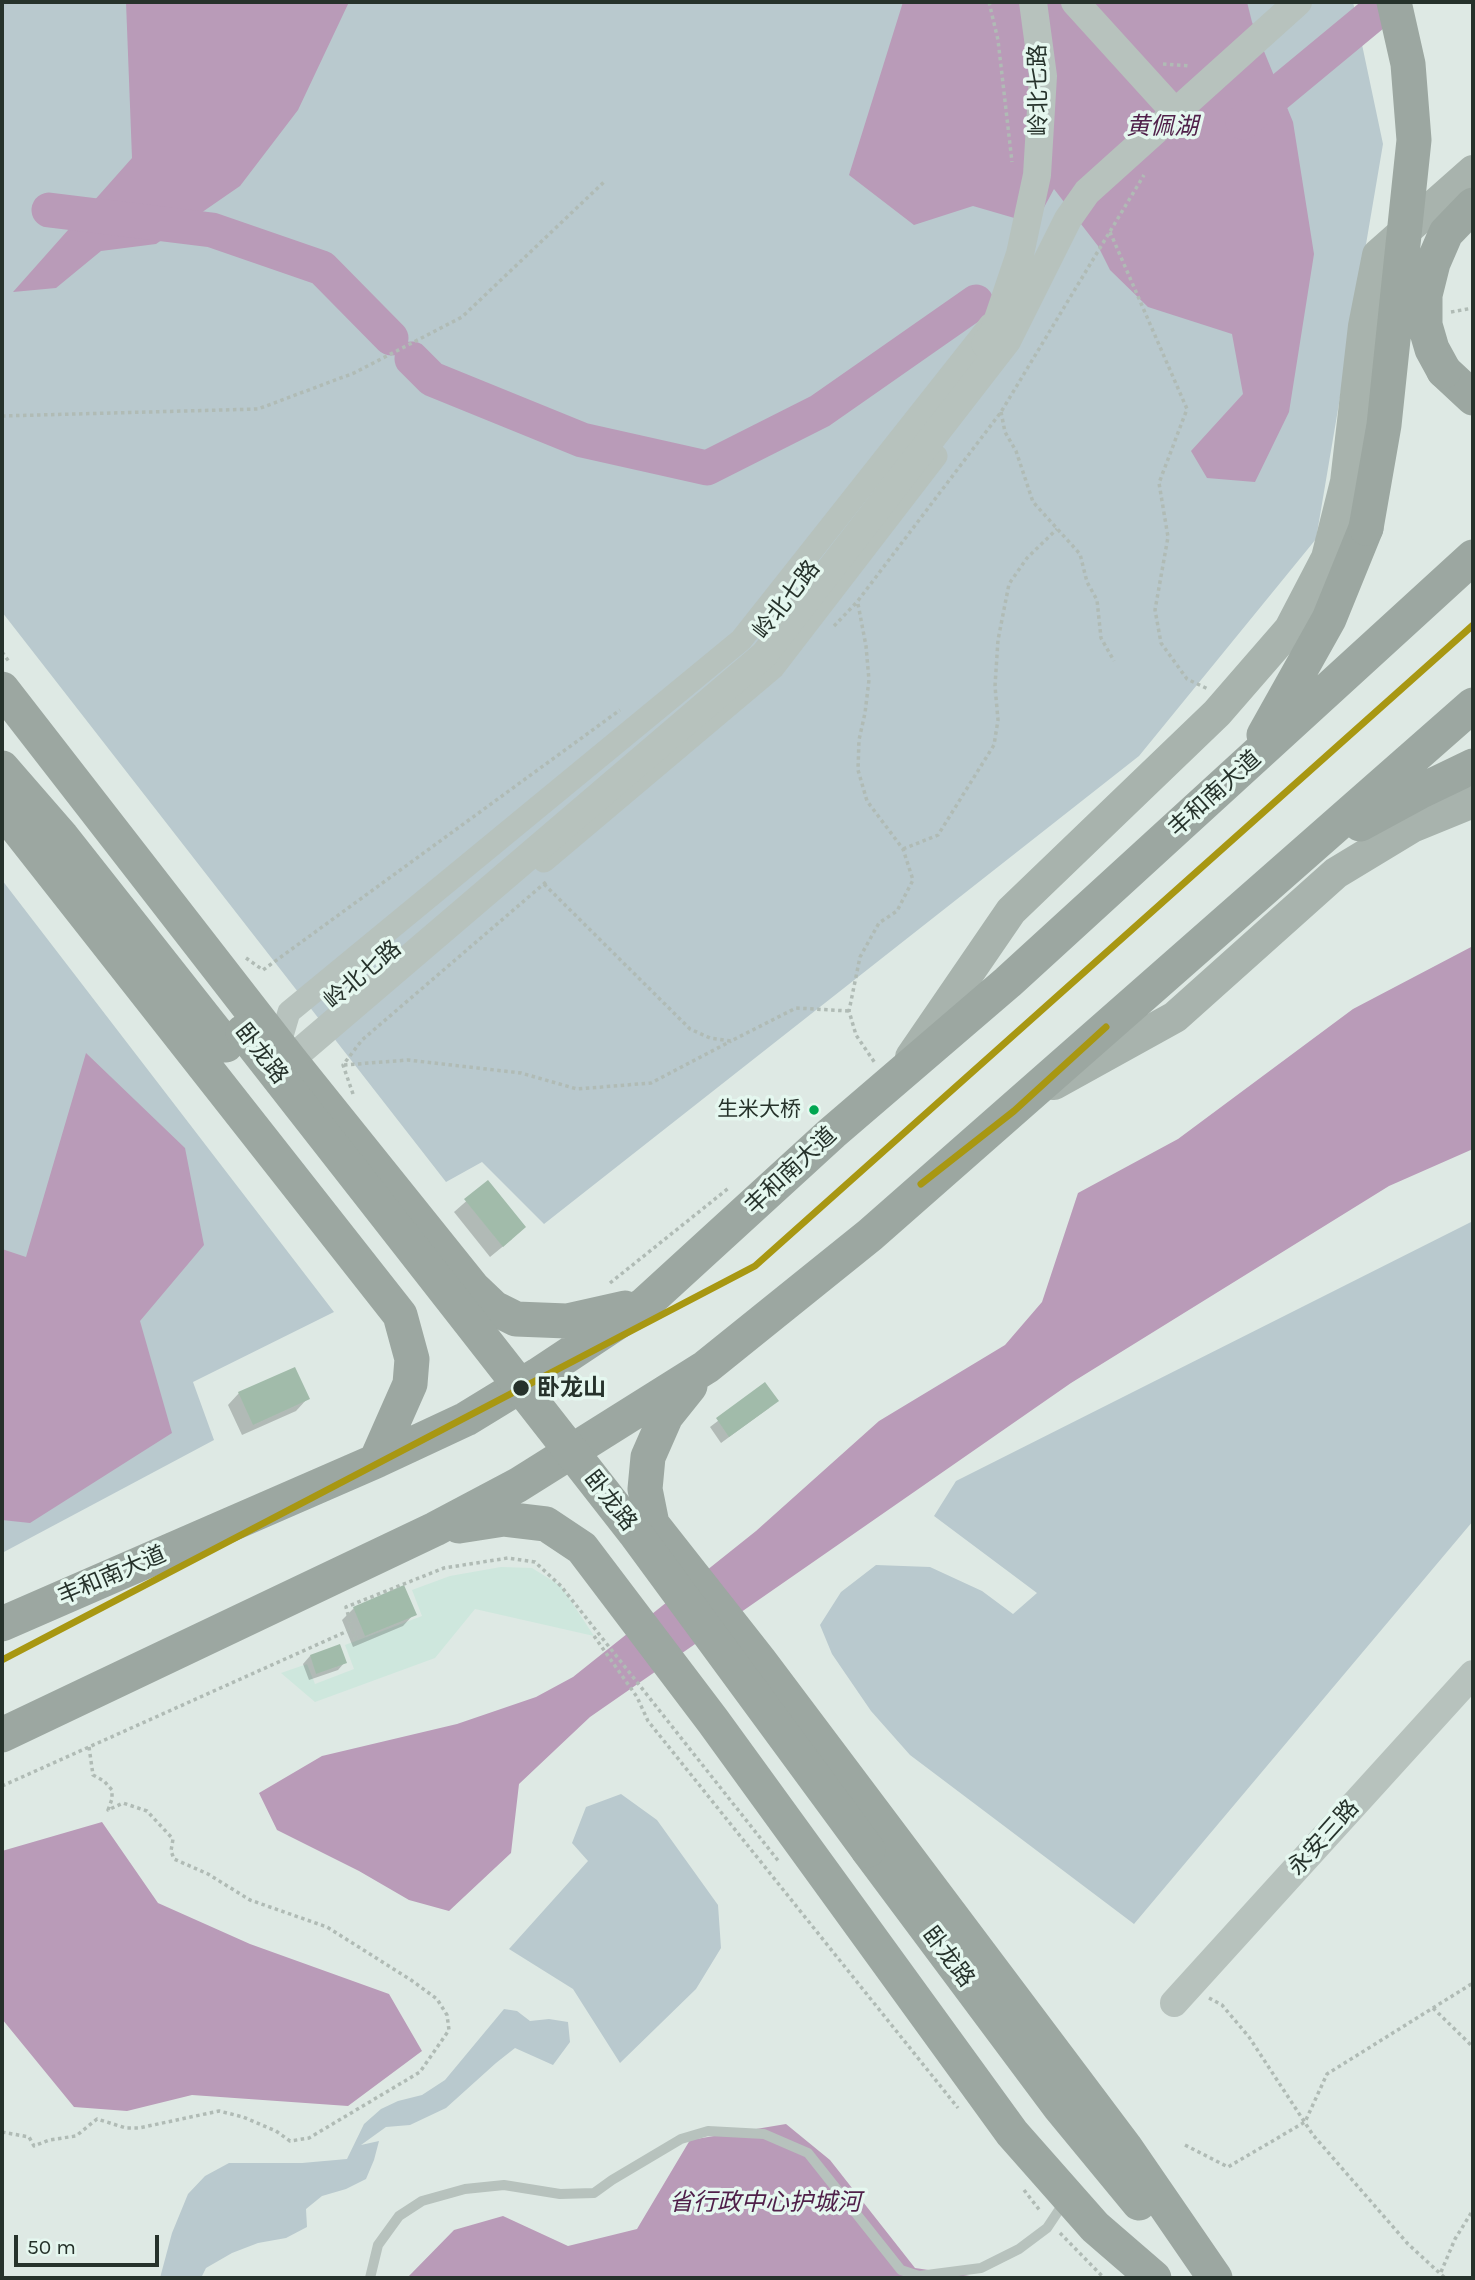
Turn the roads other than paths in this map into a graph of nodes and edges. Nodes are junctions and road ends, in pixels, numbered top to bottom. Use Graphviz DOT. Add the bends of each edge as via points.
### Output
graph roads {
  1 [pos="1033,2"];
  2 [pos="1075,2"];
  3 [pos="1298,2"];
  4 [pos="1394,2"];
  5 [pos="1174,111"];
  6 [pos="1473,171"];
  7 [pos="1473,205"];
  8 [pos="1003,328"];
  9 [pos="1473,398"];
  10 [pos="1473,556"];
  11 [pos="6,676"];
  12 [pos="1473,705"];
  13 [pos="2,727"];
  14 [pos="1248,764"];
  15 [pos="1473,766"];
  16 [pos="2,768"];
  17 [pos="1473,802"];
  18 [pos="2,808"];
  19 [pos="1251,900"];
  20 [pos="235,1038"];
  21 [pos="284,1053"];
  22 [pos="890,1070"];
  23 [pos="1021,1102"];
  24 [pos="645,1304"];
  25 [pos="706,1367"];
  26 [pos="376,1461"];
  27 [pos="435,1530"];
  28 [pos="2,1624"];
  29 [pos="1473,1674"];
  30 [pos="2,1735"];
  31 [pos="860,1856"];
  32 [pos="1182,1994"];
  33 [pos="1058,2209"];
  34 [pos="370,2278"];
  35 [pos="1154,2278"];
  36 [pos="1172,2278"];
  37 [pos="1214,2278"];
  1 -- 8 [label="street, 岭北七路" via="1043,76 1038,165"];
  2 -- 5 [label="street"];
  3 -- 5 [label="street"];
  4 -- 14 [label="main road, bridge" via="1408,64 1414,140 1384,425 1366,528 1329,620"];
  5 -- 8 [label="street" via="1087,192"];
  6 -- 22 [label="main road" via="1378,255 1364,326 1346,482 1327,558 1290,629 1229,699 1011,912"];
  7 -- 9 [label="main road, bridge" via="1446,233 1425,295 1432,349 1444,371"];
  8 -- 21 [label="street" via="764,655"];
  8 -- 21 [label="street" via="989,326 741,640 289,1012"];
  10 -- 14 [label="main road, 丰和南大道"];
  11 -- 21 [label="main road, 卧龙路"];
  12 -- 19 [label="main road"];
  13 -- 20 [label="main road, 卧龙路"];
  14 -- 22 [label="main road, 丰和南大道" via="1008,982"];
  15 -- 19 [label="main road" via="1371,817"];
  16 -- 20 [label="main road, 卧龙路"];
  17 -- 23 [label="main road" via="1412,827 1336,873 1175,1017"];
  18 -- 26 [label="main road" via="400,1315 412,1359 410,1384"];
  19 -- 23 [label="main road"];
  20 -- 31 [label="main road, 卧龙路, bridge" via="635,1533"];
  21 -- 24 [label="main road, 卧龙路" via="494,1308 516,1319 567,1321"];
  22 -- 24 [label="main road, 丰和南大道"];
  23 -- 25 [label="main road" via="870,1235"];
  24 -- 26 [label="main road, 丰和南大道" via="466,1419"];
  25 -- 27 [label="main road" via="518,1485"];
  25 -- 37 [label="main road, 卧龙路" via="666,1416 648,1457 645,1489 652,1524 1125,2147"];
  26 -- 28 [label="main road, 丰和南大道"];
  27 -- 30 [label="main road"];
  27 -- 33 [label="main road" via="504,1520 546,1524 582,1548 1012,2133"];
  29 -- 32 [label="street, 永安三路"];
  31 -- 36 [label="main road, 卧龙路" via="1045,2121"];
  31 -- 37 [label="main road, 卧龙路" via="1141,2206"];
  33 -- 34 [label="lane" via="1046,2228 1019,2249 981,2268 919,2276 901,2270 808,2152 764,2134 708,2131 681,2140 594,2193 560,2194 504,2185 465,2189 422,2202 399,2216 378,2245"];
  33 -- 35 [label="main road" via="1095,2227"];
}
